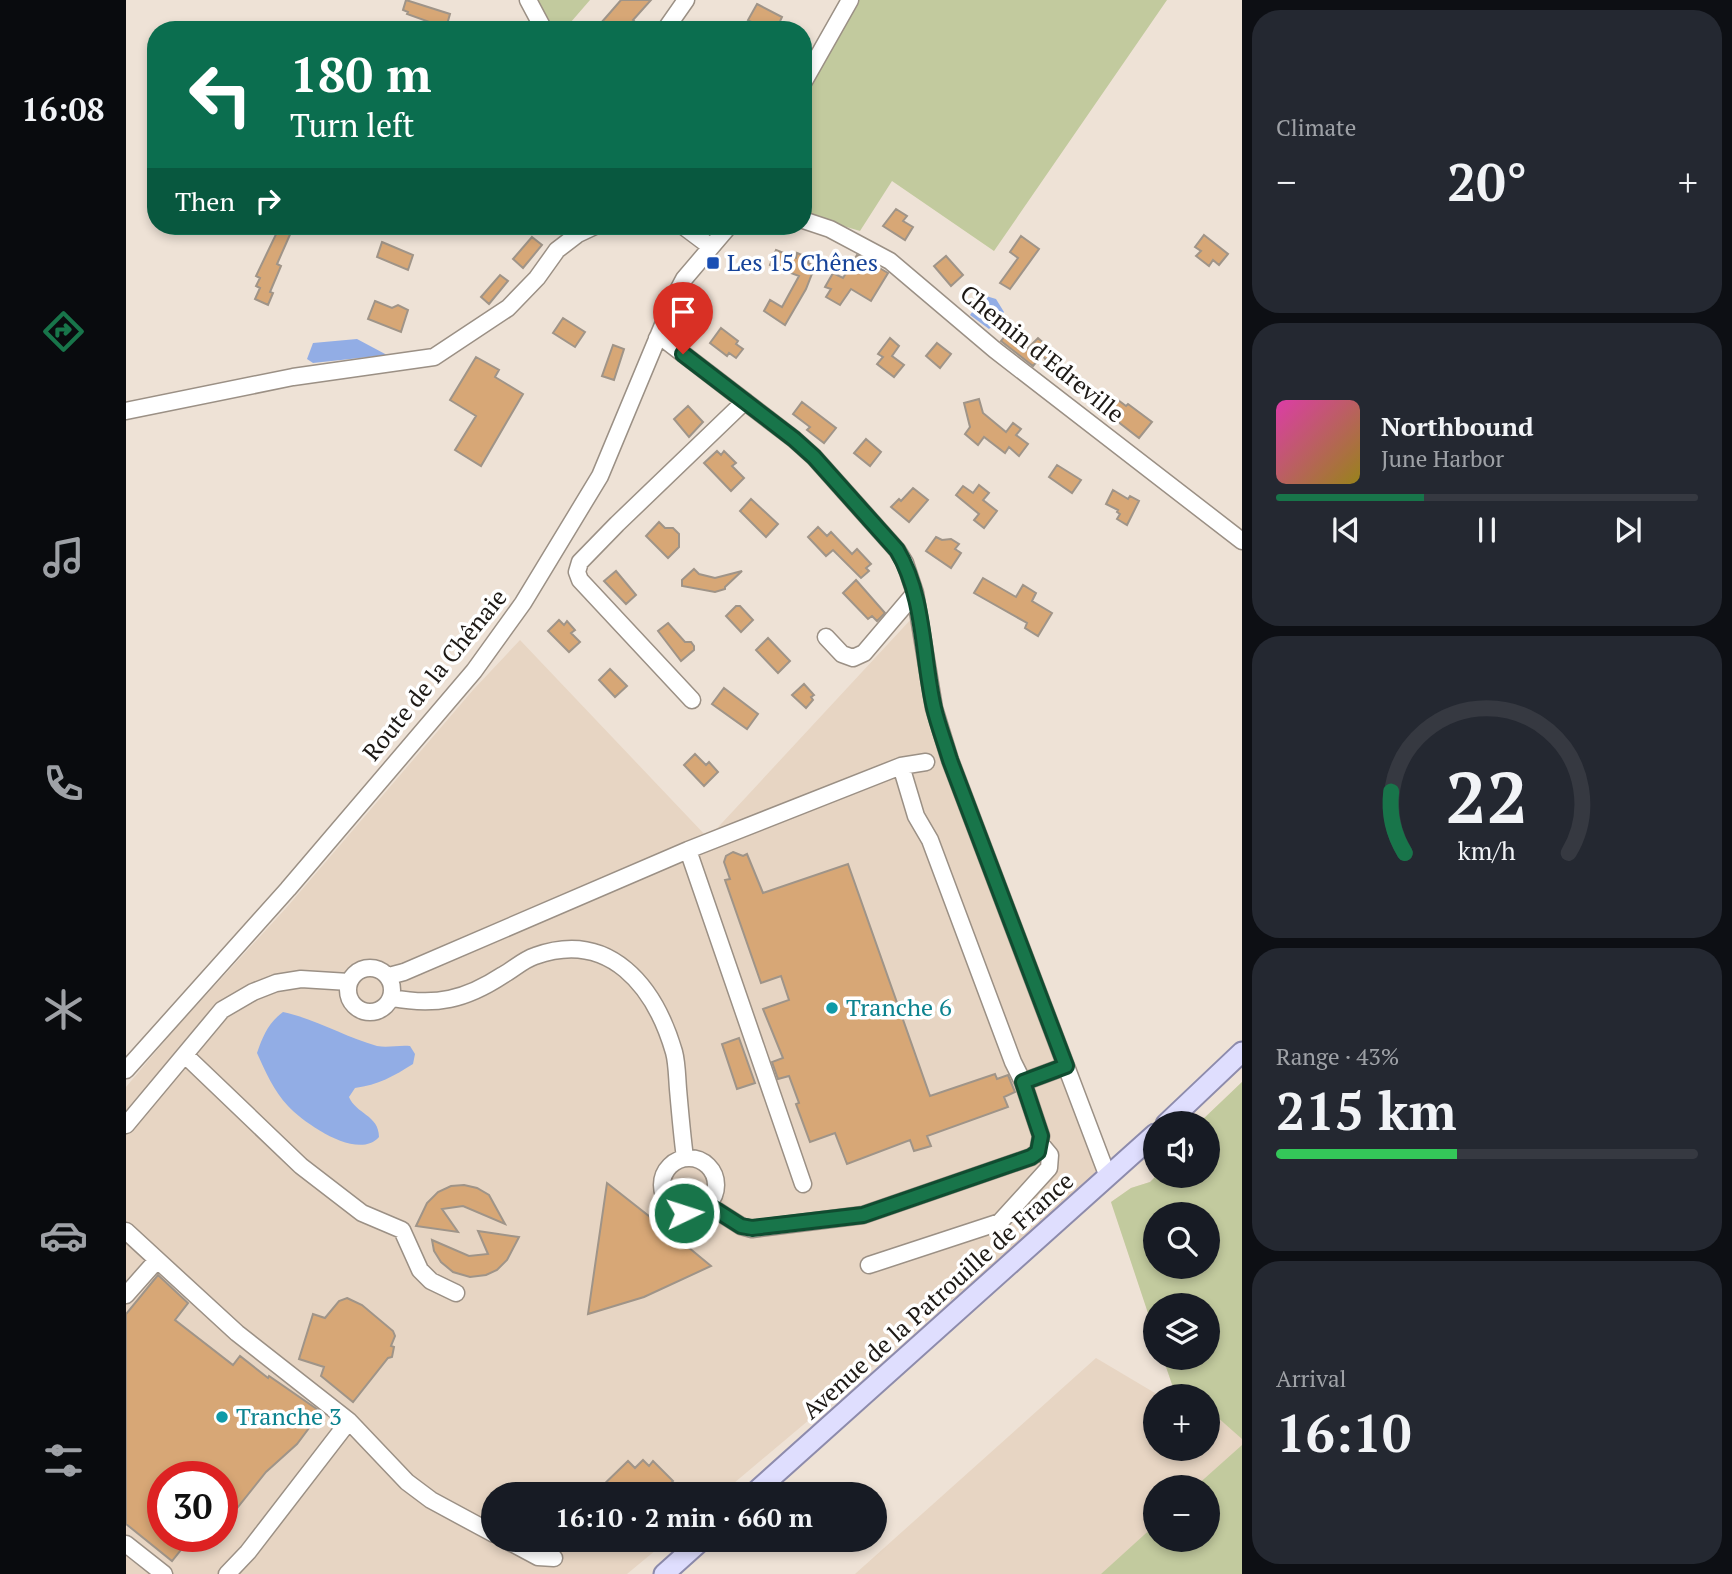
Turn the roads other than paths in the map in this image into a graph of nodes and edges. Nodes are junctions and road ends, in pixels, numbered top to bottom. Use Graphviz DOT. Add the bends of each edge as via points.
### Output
graph roads {
  1 [pos="528,0"];
  2 [pos="687,0"];
  3 [pos="850,0"];
  4 [pos="539,21"];
  5 [pos="672,21"];
  6 [pos="812,67"];
  7 [pos="812,223"];
  8 [pos="577,235"];
  9 [pos="695,235"];
  10 [pos="721,235"];
  11 [pos="711,247"];
  12 [pos="657,338"];
  13 [pos="745,401"];
  14 [pos="126,411"];
  15 [pos="1242,541"];
  16 [pos="915,593"];
  17 [pos="826,637"];
  18 [pos="692,700"];
  19 [pos="926,762"];
  20 [pos="901,766"];
  21 [pos="688,850"];
  22 [pos="389,976"];
  23 [pos="349,982"];
  24 [pos="391,998"];
  25 [pos="1242,1052"];
  26 [pos="185,1055"];
  27 [pos="1066,1066"];
  28 [pos="126,1070"];
  29 [pos="1023,1082"];
  30 [pos="1180,1111"];
  31 [pos="126,1125"];
  32 [pos="1040,1143"];
  33 [pos="1143,1144"];
  34 [pos="685,1158"];
  35 [pos="1108,1177"];
  36 [pos="803,1184"];
  37 [pos="708,1205"];
  38 [pos="126,1231"];
  39 [pos="157,1260"];
  40 [pos="869,1265"];
  41 [pos="456,1293"];
  42 [pos="126,1294"];
  43 [pos="349,1421"];
  44 [pos="766,1482"];
  45 [pos="481,1527"];
  46 [pos="126,1544"];
  47 [pos="529,1552"];
  48 [pos="689,1552"];
  49 [pos="554,1558"];
  50 [pos="164,1574"];
  51 [pos="228,1574"];
  52 [pos="664,1574"];
  1 -- 4 [label="street"];
  2 -- 5 [label="street"];
  3 -- 6 [label="street"];
  7 -- 15 [label="street, Chemin d'Edreville" via="890,261 913,278 995,350"];
  8 -- 14 [label="street" via="557,250 508,308 434,357 293,377"];
  9 -- 11 [label="street"];
  10 -- 11 [label="street, Route de la Chênaie"];
  11 -- 12 [label="street, Route de la Chênaie" via="681,285"];
  12 -- 13 [label="street"];
  12 -- 28 [label="street, Route de la Chênaie" via="600,477 483,659 288,889"];
  13 -- 16 [label="street" via="814,457 897,550"];
  13 -- 18 [label="street" via="617,524 580,562 577,572"];
  16 -- 17 [label="street" via="864,653 842,654"];
  16 -- 27 [label="street" via="934,708 950,760"];
  19 -- 20 [label="street"];
  20 -- 21 [label="street"];
  20 -- 29 [label="street" via="916,816 930,840"];
  21 -- 22 [label="street"];
  21 -- 36 [label="street"];
  22 -- 23 [label="street" via="370,967 357,971"];
  22 -- 24 [label="street"];
  23 -- 24 [label="street" via="350,1001 365,1012 378,1011"];
  23 -- 26 [label="street" via="301,979 253,992 222,1010"];
  24 -- 34 [label="street" via="446,1001 550,952 588,952 624,966 654,1006 675,1054"];
  25 -- 30 [label="main road"];
  26 -- 31 [label="street"];
  26 -- 41 [label="street" via="301,1166 362,1213 402,1230 420,1270"];
  27 -- 29 [label="street"];
  27 -- 35 [label="street"];
  29 -- 32 [label="street"];
  32 -- 37 [label="street" via="1031,1157 863,1215 752,1228"];
  32 -- 40 [label="street" via="1050,1155 1049,1168 1000,1222"];
  33 -- 35 [label="main road, Avenue de la Patrouille de France"];
  34 -- 37 [label="street" via="699,1160 713,1173 716,1185"];
  34 -- 37 [label="street" via="663,1175 665,1200 684,1213"];
  35 -- 44 [label="main road, Avenue de la Patrouille de France"];
  38 -- 39 [label="street"];
  39 -- 42 [label="street"];
  39 -- 43 [label="street" via="237,1333"];
  43 -- 45 [label="street" via="407,1482"];
  43 -- 51 [label="street"];
  46 -- 50 [label="street"];
  47 -- 49 [label="street"];
  48 -- 52 [label="main road"];
}
